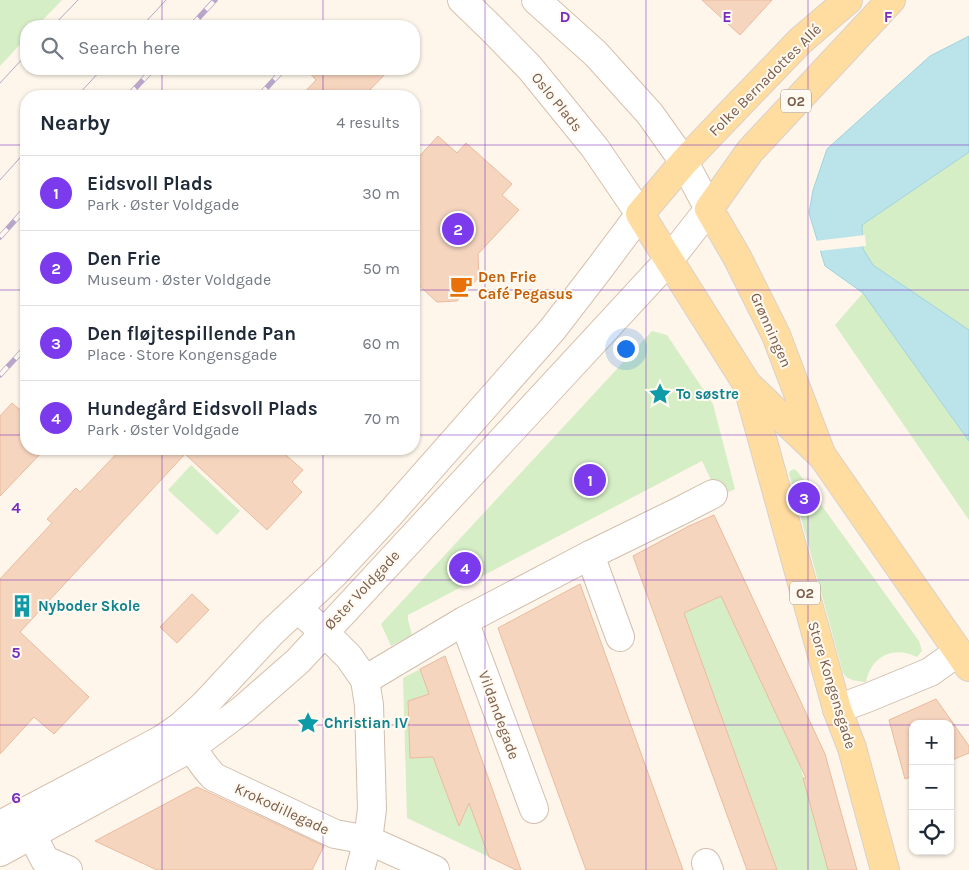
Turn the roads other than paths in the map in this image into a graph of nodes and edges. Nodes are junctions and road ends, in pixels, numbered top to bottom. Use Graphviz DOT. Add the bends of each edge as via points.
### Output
graph roads {
  1 [pos="462,0"];
  2 [pos="848,0"];
  3 [pos="891,0"];
  4 [pos="537,1"];
  5 [pos="684,162"];
  6 [pos="709,209"];
  7 [pos="640,214"];
  8 [pos="669,260"];
  9 [pos="747,384"];
  10 [pos="822,457"];
  11 [pos="712,494"];
  12 [pos="590,555"];
  13 [pos="298,609"];
  14 [pos="464,621"];
  15 [pos="324,632"];
  16 [pos="620,636"];
  17 [pos="964,659"];
  18 [pos="365,680"];
  19 [pos="837,709"];
  20 [pos="186,737"];
  21 [pos="534,809"];
  22 [pos="0,826"];
  23 [pos="32,835"];
  24 [pos="368,840"];
  25 [pos="0,852"];
  26 [pos="68,870"];
  27 [pos="360,870"];
  28 [pos="435,870"];
  29 [pos="885,870"];
  1 -- 7 [label="street, Oslo Plads" via="530,68 595,148"];
  2 -- 5 [label="main road, Folke Bernadottes Allé / O2" via="800,41"];
  3 -- 6 [label="main road, O2" via="750,151"];
  4 -- 5 [label="street" via="596,54 650,114"];
  5 -- 6 [label="street"];
  5 -- 7 [label="main road, O2"];
  6 -- 8 [label="street, Øster Voldgade"];
  6 -- 10 [label="main road, Grønningen / O2" via="776,335"];
  7 -- 8 [label="main road, O2"];
  7 -- 13 [label="street, Øster Voldgade" via="552,330 388,515"];
  8 -- 9 [label="main road, Grønningen / O2"];
  8 -- 15 [label="street, Øster Voldgade"];
  9 -- 10 [label="main road, Grønningen / O2"];
  9 -- 19 [label="main road, Store Kongensgade / O2"];
  10 -- 17 [label="main road, Grønningen / O2"];
  11 -- 12 [label="street"];
  12 -- 14 [label="street"];
  12 -- 16 [label="street"];
  13 -- 15 [label="street"];
  13 -- 20 [label="street, Øster Voldgade" via="271,633 205,704"];
  14 -- 18 [label="street"];
  14 -- 21 [label="street, Vildandegade"];
  15 -- 18 [label="street"];
  15 -- 20 [label="street, Øster Voldgade" via="298,661 242,710"];
  17 -- 19 [label="street, Grønningen"];
  18 -- 24 [label="street" via="369,705 372,809"];
  19 -- 29 [label="main road, Store Kongensgade / O2" via="852,748"];
  20 -- 22 [label="street, Øster Voldgade" via="161,740"];
  20 -- 23 [label="street, Øster Voldgade"];
  20 -- 24 [label="street, Krokodillegade" via="214,777 334,834"];
  23 -- 25 [label="street, Øster Voldgade"];
  23 -- 26 [label="street" via="45,860"];
  24 -- 27 [label="street"];
  24 -- 28 [label="street, Krokodillegade"];
}
